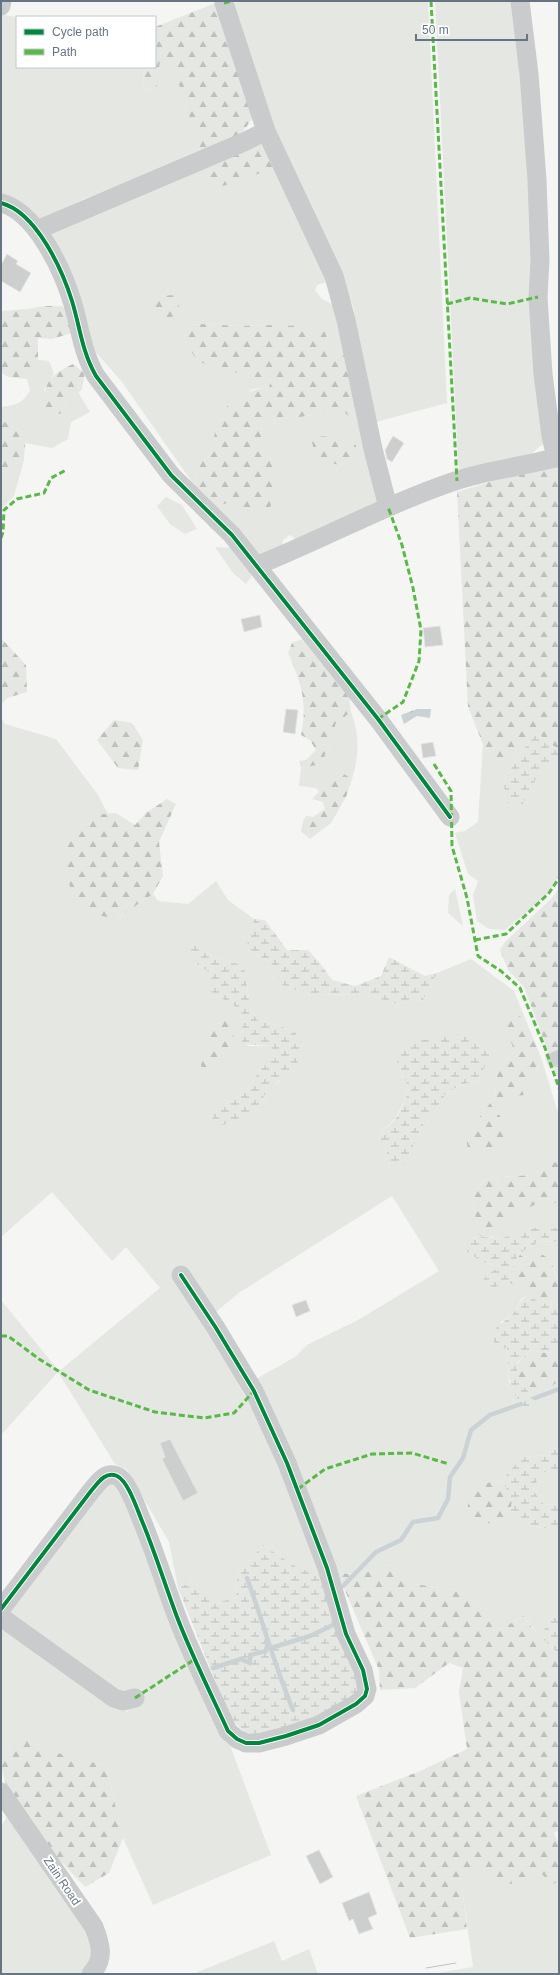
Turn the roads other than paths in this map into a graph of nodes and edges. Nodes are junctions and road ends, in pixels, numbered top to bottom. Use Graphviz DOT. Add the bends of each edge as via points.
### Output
graph roads {
  1 [pos="2,1"];
  2 [pos="520,1"];
  3 [pos="224,4"];
  4 [pos="1,6"];
  5 [pos="266,131"];
  6 [pos="1,203"];
  7 [pos="37,230"];
  8 [pos="558,457"];
  9 [pos="388,507"];
  10 [pos="256,566"];
  11 [pos="450,817"];
  12 [pos="181,1275"];
  13 [pos="1,1608"];
  14 [pos="1,1617"];
  15 [pos="135,1698"];
  16 [pos="1,1792"];
  17 [pos="91,1974"];
  1 -- 4 [label="street"];
  2 -- 8 [label="street" via="529,74 537,180 540,261 538,297 543,374 551,436"];
  3 -- 5 [label="street"];
  5 -- 7 [label="street"];
  5 -- 9 [label="street" via="334,276"];
  6 -- 7 [label="street" via="24,216"];
  7 -- 10 [label="street" via="63,275 87,360 96,376 171,475 232,535"];
  8 -- 9 [label="street" via="457,481"];
  9 -- 10 [label="street" via="302,548"];
  10 -- 11 [label="street" via="378,719"];
  12 -- 13 [label="street" via="254,1391 287,1463 327,1568 346,1634 363,1670 367,1689 365,1696 319,1725 259,1743 246,1743 237,1739 228,1731 178,1619 151,1541 133,1500 125,1484 114,1475 103,1477 91,1491"];
  14 -- 15 [label="street" via="114,1698 123,1701"];
  16 -- 17 [label="street, Zain Road" via="94,1927 101,1946 100,1960"];
}
